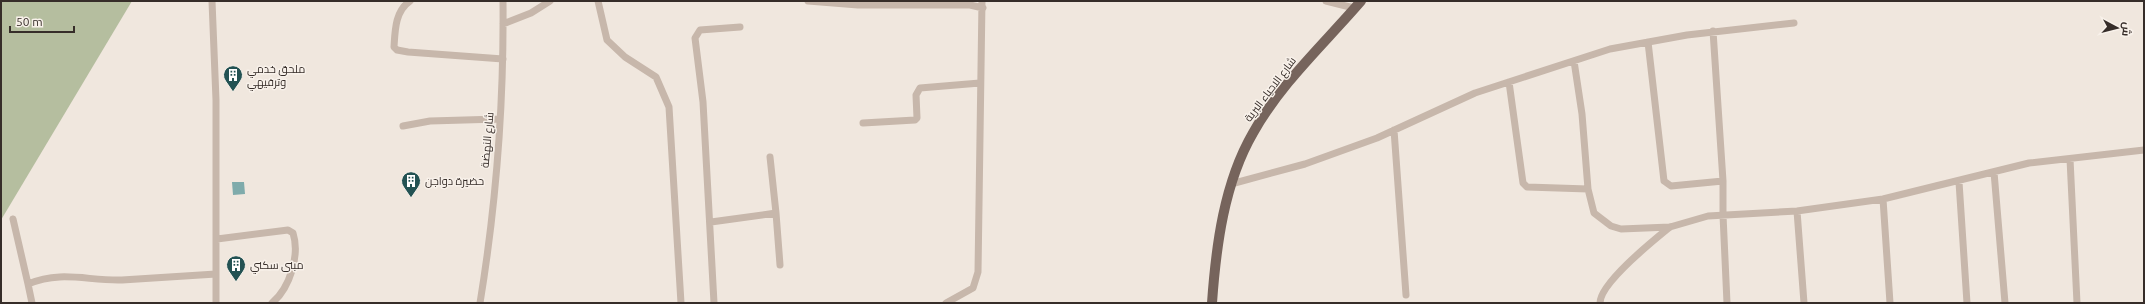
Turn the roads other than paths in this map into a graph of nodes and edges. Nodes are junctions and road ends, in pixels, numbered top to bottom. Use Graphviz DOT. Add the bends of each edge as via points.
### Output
graph roads {
  1 [pos="212,1"];
  2 [pos="410,1"];
  3 [pos="503,1"];
  4 [pos="550,1"];
  5 [pos="598,1"];
  6 [pos="808,1"];
  7 [pos="1326,1"];
  8 [pos="858,3"];
  9 [pos="982,4"];
  10 [pos="1358,5"];
  11 [pos="1794,23"];
  12 [pos="503,24"];
  13 [pos="740,27"];
  14 [pos="1713,31"];
  15 [pos="1648,42"];
  16 [pos="503,59"];
  17 [pos="1574,61"];
  18 [pos="1509,82"];
  19 [pos="980,83"];
  20 [pos="499,119"];
  21 [pos="863,123"];
  22 [pos="403,126"];
  23 [pos="1394,130"];
  24 [pos="2144,150"];
  25 [pos="770,157"];
  26 [pos="2070,158"];
  27 [pos="1994,172"];
  28 [pos="1723,181"];
  29 [pos="1959,182"];
  30 [pos="1231,184"];
  31 [pos="1588,189"];
  32 [pos="1883,199"];
  33 [pos="1797,211"];
  34 [pos="776,214"];
  35 [pos="1723,215"];
  36 [pos="13,219"];
  37 [pos="711,222"];
  38 [pos="1670,227"];
  39 [pos="217,239"];
  40 [pos="780,265"];
  41 [pos="216,274"];
  42 [pos="28,284"];
  43 [pos="1406,295"];
  44 [pos="32,303"];
  45 [pos="216,303"];
  46 [pos="272,303"];
  47 [pos="480,303"];
  48 [pos="681,303"];
  49 [pos="714,303"];
  50 [pos="946,303"];
  51 [pos="1212,303"];
  52 [pos="1600,303"];
  53 [pos="1727,303"];
  54 [pos="1804,303"];
  55 [pos="1890,303"];
  56 [pos="1967,303"];
  57 [pos="2005,303"];
  58 [pos="2077,303"];
  1 -- 39 [label="street"];
  2 -- 16 [label="street" via="405,4 396,25 394,47 397,50"];
  3 -- 12 [label="street, شارع النهضة"];
  4 -- 12 [label="street" via="531,13"];
  5 -- 48 [label="street" via="607,40 625,57 656,77 669,107"];
  6 -- 8 [label="street"];
  7 -- 10 [label="street"];
  8 -- 9 [label="street"];
  9 -- 19 [label="street"];
  10 -- 30 [label="main road, شارع الاحياء البرية" via="1306,61 1265,114 1252,134"];
  11 -- 14 [label="street"];
  12 -- 16 [label="street, شارع النهضة"];
  13 -- 37 [label="street" via="700,30 695,38 703,102"];
  14 -- 15 [label="street"];
  14 -- 28 [label="street"];
  15 -- 17 [label="street" via="1610,49"];
  15 -- 28 [label="street" via="1664,181 1671,186"];
  16 -- 20 [label="street, شارع النهضة"];
  17 -- 18 [label="street"];
  17 -- 31 [label="street" via="1582,114"];
  18 -- 23 [label="street" via="1475,93"];
  18 -- 31 [label="street" via="1523,183 1527,186"];
  19 -- 21 [label="street" via="920,88 916,95 915,120"];
  19 -- 50 [label="street" via="978,272 973,288"];
  20 -- 22 [label="street" via="438,121"];
  20 -- 47 [label="street, شارع النهضة" via="492,212"];
  23 -- 30 [label="street" via="1305,164"];
  23 -- 43 [label="street"];
  24 -- 26 [label="street"];
  25 -- 34 [label="street"];
  26 -- 27 [label="street"];
  26 -- 58 [label="street"];
  27 -- 29 [label="street"];
  27 -- 57 [label="street"];
  28 -- 35 [label="street"];
  29 -- 32 [label="street"];
  29 -- 56 [label="street"];
  30 -- 51 [label="main road, شارع الاحياء البرية" via="1220,230"];
  31 -- 38 [label="street" via="1594,213 1611,226 1631,230"];
  32 -- 33 [label="street"];
  32 -- 55 [label="street"];
  33 -- 35 [label="street"];
  33 -- 54 [label="street"];
  34 -- 37 [label="street"];
  34 -- 40 [label="street"];
  35 -- 38 [label="street" via="1708,216"];
  35 -- 53 [label="street"];
  36 -- 42 [label="street"];
  37 -- 49 [label="street"];
  38 -- 52 [label="street" via="1616,277 1600,298"];
  39 -- 41 [label="street"];
  39 -- 46 [label="street" via="288,230 293,233 294,265 289,279"];
  41 -- 42 [label="street" via="121,280 55,276 40,278"];
  41 -- 45 [label="street"];
  42 -- 44 [label="street"];
}
